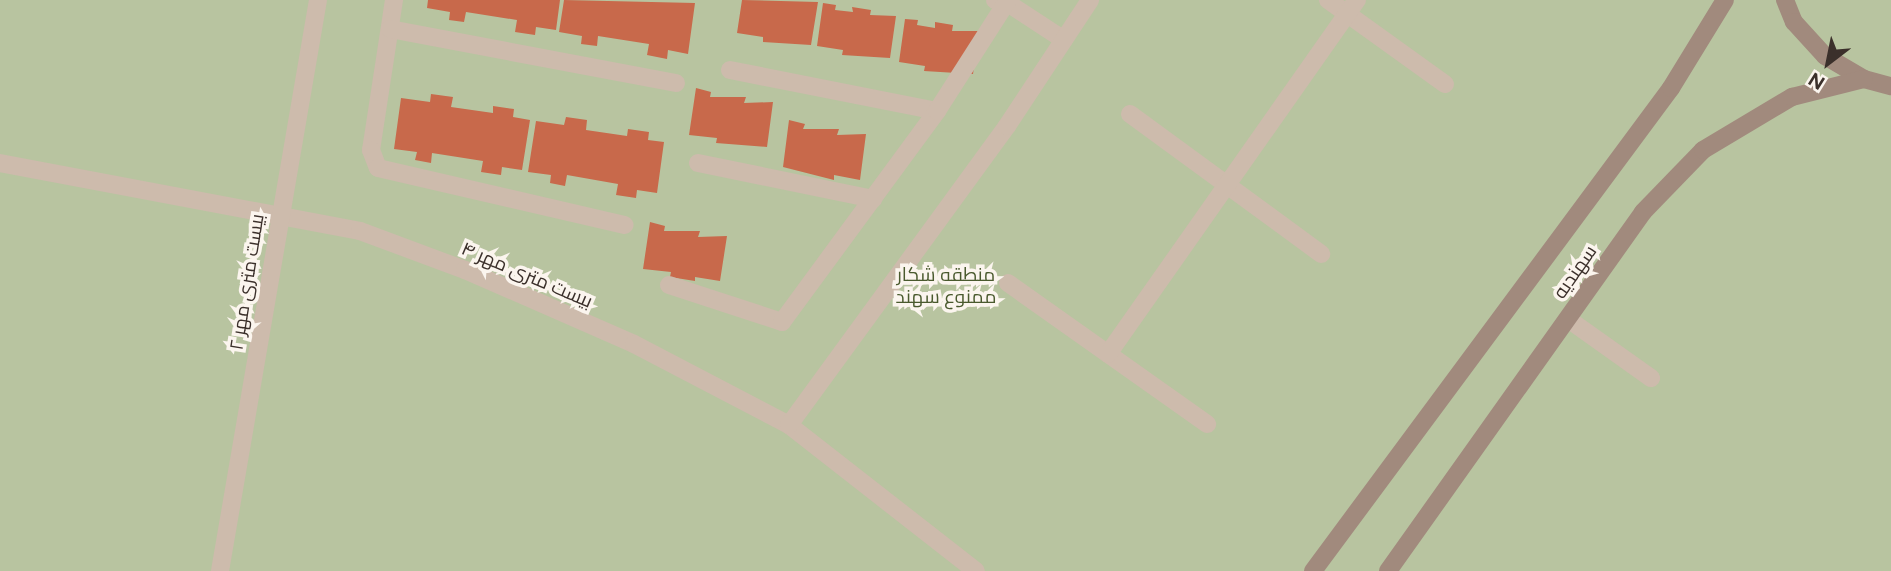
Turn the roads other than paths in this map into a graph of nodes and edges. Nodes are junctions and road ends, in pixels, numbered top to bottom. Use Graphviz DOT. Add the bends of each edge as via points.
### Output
graph roads {
  1 [pos="318,0"];
  2 [pos="394,0"];
  3 [pos="1090,0"];
  4 [pos="1328,0"];
  5 [pos="1725,0"];
  6 [pos="1785,0"];
  7 [pos="1003,1"];
  8 [pos="1352,6"];
  9 [pos="390,29"];
  10 [pos="1064,40"];
  11 [pos="730,70"];
  12 [pos="1864,79"];
  13 [pos="676,83"];
  14 [pos="1445,84"];
  15 [pos="1891,86"];
  16 [pos="937,111"];
  17 [pos="1130,114"];
  18 [pos="0,163"];
  19 [pos="698,163"];
  20 [pos="1227,185"];
  21 [pos="873,199"];
  22 [pos="279,216"];
  23 [pos="624,225"];
  24 [pos="1321,254"];
  25 [pos="1008,283"];
  26 [pos="669,285"];
  27 [pos="1568,319"];
  28 [pos="1108,354"];
  29 [pos="1651,378"];
  30 [pos="1206,424"];
  31 [pos="789,425"];
  32 [pos="220,571"];
  33 [pos="976,571"];
  34 [pos="1314,571"];
  35 [pos="1388,571"];
  1 -- 22 [label="street, بیست متری مهر ۲"];
  2 -- 9 [label="street"];
  3 -- 10 [label="street"];
  4 -- 8 [label="street"];
  5 -- 34 [label="main road, سهندیه" via="1671,88"];
  6 -- 12 [label="main road" via="1794,22 1825,56"];
  7 -- 10 [label="street"];
  7 -- 16 [label="street"];
  8 -- 14 [label="street"];
  8 -- 20 [label="street"];
  9 -- 13 [label="street"];
  9 -- 23 [label="street" via="371,150 378,168"];
  10 -- 31 [label="street" via="895,283"];
  11 -- 16 [label="street"];
  12 -- 15 [label="main road"];
  12 -- 27 [label="main road, سهندیه" via="1792,97 1703,150 1643,212"];
  16 -- 21 [label="street"];
  17 -- 20 [label="street"];
  18 -- 22 [label="street, بیست متری مهر ۴"];
  19 -- 21 [label="street"];
  20 -- 24 [label="street"];
  20 -- 28 [label="street"];
  21 -- 26 [label="street" via="782,322"];
  22 -- 31 [label="street, بیست متری مهر ۴" via="360,231 465,270 634,344"];
  22 -- 32 [label="street, بیست متری مهر ۲"];
  25 -- 28 [label="street"];
  27 -- 29 [label="street"];
  27 -- 35 [label="main road, سهندیه"];
  28 -- 30 [label="street"];
  31 -- 33 [label="street, بیست متری مهر ۴"];
}
